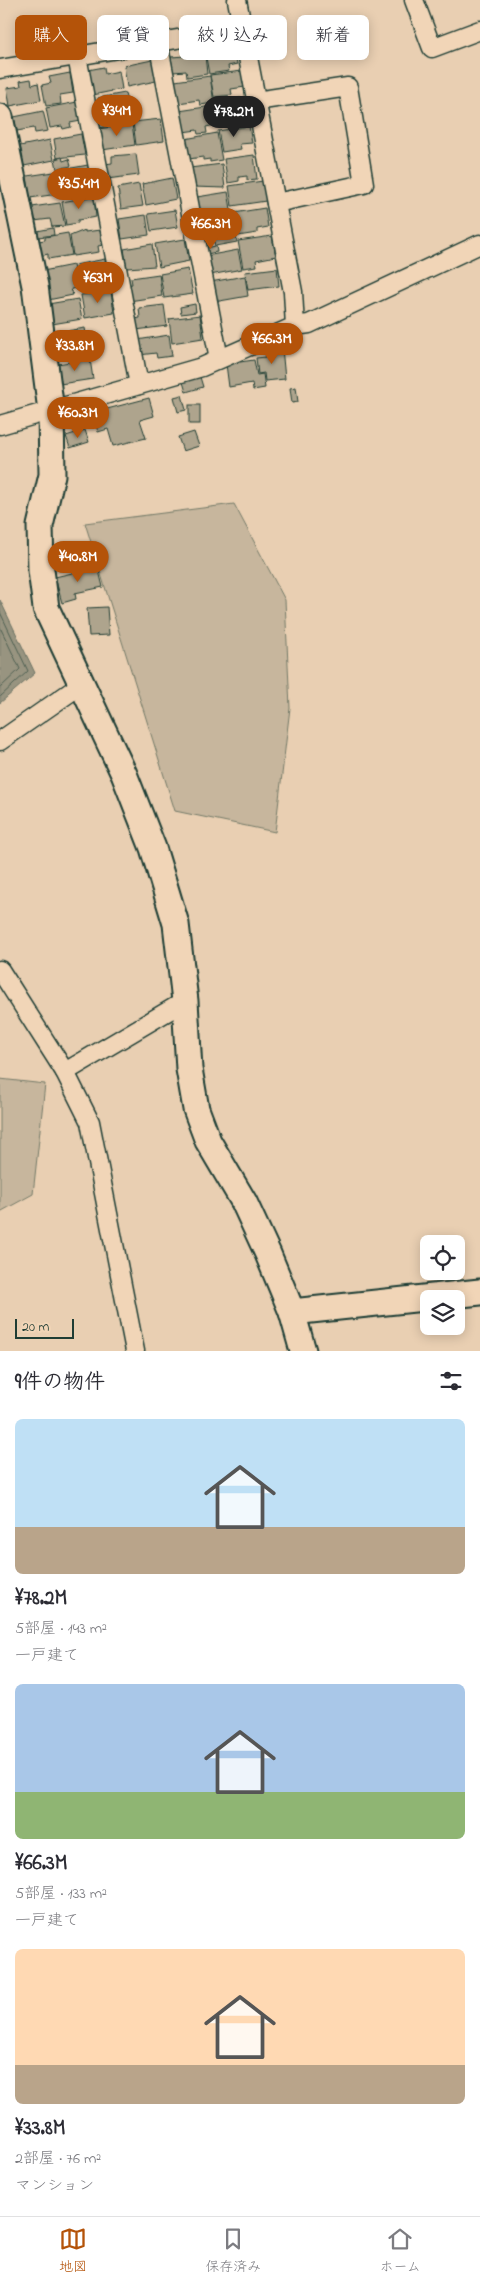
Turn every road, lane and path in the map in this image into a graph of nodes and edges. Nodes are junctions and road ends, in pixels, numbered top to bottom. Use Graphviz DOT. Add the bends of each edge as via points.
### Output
graph roads {
  1 [pos="237,0"];
  2 [pos="414,0"];
  3 [pos="240,15"];
  4 [pos="480,30"];
  5 [pos="54,60"];
  6 [pos="79,60"];
  7 [pos="161,60"];
  8 [pos="248,60"];
  9 [pos="0,69"];
  10 [pos="256,101"];
  11 [pos="0,117"];
  12 [pos="276,203"];
  13 [pos="480,244"];
  14 [pos="295,326"];
  15 [pos="219,359"];
  16 [pos="139,385"];
  17 [pos="51,411"];
  18 [pos="0,425"];
  19 [pos="82,684"];
  20 [pos="0,741"];
  21 [pos="0,970"];
  22 [pos="185,1001"];
  23 [pos="65,1072"];
  24 [pos="480,1292"];
  25 [pos="292,1312"];
  26 [pos="134,1351"];
  27 [pos="303,1351"];
  1 -- 3 [label="street"];
  2 -- 4 [label="street" via="432,48"];
  5 -- 9 [label="street"];
  6 -- 16 [label="street"];
  7 -- 15 [label="street"];
  8 -- 10 [label="street"];
  10 -- 12 [label="street"];
  10 -- 12 [label="street" via="348,87 364,184"];
  11 -- 17 [label="street" via="35,286"];
  12 -- 14 [label="street" via="293,292"];
  13 -- 14 [label="street" via="309,324"];
  14 -- 15 [label="street"];
  15 -- 16 [label="street"];
  16 -- 17 [label="street"];
  17 -- 18 [label="street"];
  17 -- 19 [label="street" via="52,475 40,526 41,570 46,608"];
  19 -- 20 [label="street"];
  19 -- 22 [label="street" via="124,774 152,848 176,924"];
  21 -- 23 [label="street"];
  22 -- 23 [label="street"];
  22 -- 25 [label="street" via="189,1069 196,1109 208,1141 244,1202"];
  23 -- 26 [label="street" via="90,1122"];
  24 -- 25 [label="street"];
  25 -- 27 [label="street"];
}
